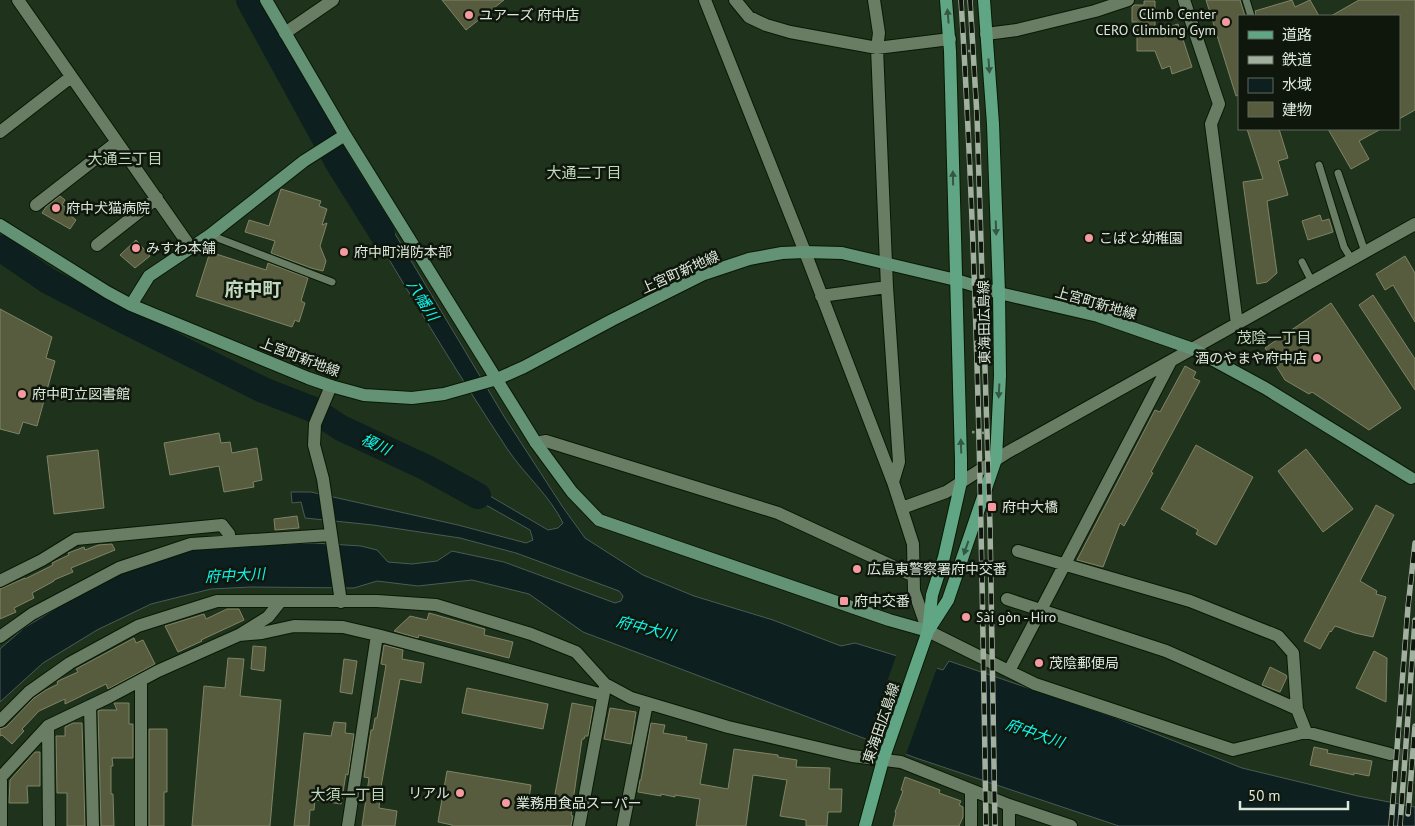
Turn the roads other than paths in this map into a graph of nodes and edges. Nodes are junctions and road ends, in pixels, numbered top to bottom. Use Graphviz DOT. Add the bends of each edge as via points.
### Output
graph roads {
  1 [pos="18,0"];
  2 [pos="266,0"];
  3 [pos="333,0"];
  4 [pos="705,0"];
  5 [pos="735,0"];
  6 [pos="874,0"];
  7 [pos="946,0"];
  8 [pos="984,0"];
  9 [pos="1128,0"];
  10 [pos="1184,0"];
  11 [pos="1246,0"];
  12 [pos="1251,15"];
  13 [pos="285,33"];
  14 [pos="986,34"];
  15 [pos="950,39"];
  16 [pos="877,48"];
  17 [pos="71,77"];
  18 [pos="0,132"];
  19 [pos="345,135"];
  20 [pos="117,142"];
  21 [pos="1319,165"];
  22 [pos="1338,174"];
  23 [pos="157,198"];
  24 [pos="36,205"];
  25 [pos="1415,224"];
  26 [pos="0,225"];
  27 [pos="210,235"];
  28 [pos="97,245"];
  29 [pos="191,248"];
  30 [pos="805,252"];
  31 [pos="1366,252"];
  32 [pos="1352,260"];
  33 [pos="1302,262"];
  34 [pos="887,264"];
  35 [pos="956,280"];
  36 [pos="332,282"];
  37 [pos="1312,282"];
  38 [pos="887,287"];
  39 [pos="999,292"];
  40 [pos="821,296"];
  41 [pos="131,304"];
  42 [pos="1237,324"];
  43 [pos="1193,349"];
  44 [pos="1171,362"];
  45 [pos="491,381"];
  46 [pos="331,386"];
  47 [pos="536,443"];
  48 [pos="996,459"];
  49 [pos="1411,478"];
  50 [pos="894,482"];
  51 [pos="961,482"];
  52 [pos="902,508"];
  53 [pos="331,538"];
  54 [pos="230,541"];
  55 [pos="1018,551"];
  56 [pos="1064,565"];
  57 [pos="914,576"];
  58 [pos="0,581"];
  59 [pos="340,597"];
  60 [pos="1007,599"];
  61 [pos="280,602"];
  62 [pos="1041,610"];
  63 [pos="928,630"];
  64 [pos="239,635"];
  65 [pos="377,635"];
  66 [pos="0,637"];
  67 [pos="1009,671"];
  68 [pos="141,680"];
  69 [pos="604,690"];
  70 [pos="647,702"];
  71 [pos="90,706"];
  72 [pos="1297,709"];
  73 [pos="0,721"];
  74 [pos="48,726"];
  75 [pos="1306,732"];
  76 [pos="1390,754"];
  77 [pos="885,755"];
  78 [pos="971,790"];
  79 [pos="1009,805"];
  80 [pos="1,826"];
  81 [pos="49,826"];
  82 [pos="93,826"];
  83 [pos="141,826"];
  84 [pos="348,826"];
  85 [pos="579,826"];
  86 [pos="623,826"];
  87 [pos="864,826"];
  88 [pos="971,826"];
  89 [pos="1009,826"];
  90 [pos="1071,826"];
  1 -- 17 [label="street"];
  2 -- 13 [label="main road"];
  3 -- 13 [label="street"];
  4 -- 30 [label="street"];
  5 -- 16 [label="street" via="749,17 766,26"];
  6 -- 16 [label="street" via="879,32"];
  15 -- 7 [label="main road, 東海田広島線, one-way"];
  8 -- 14 [label="main road, 東海田広島線"];
  9 -- 14 [label="street" via="1018,30"];
  10 -- 42 [label="street" via="1219,104 1211,124"];
  11 -- 12 [label="lane"];
  13 -- 19 [label="main road"];
  14 -- 39 [label="main road, 東海田広島線, one-way"];
  15 -- 16 [label="street"];
  35 -- 15 [label="main road, 東海田広島線, one-way"];
  16 -- 34 [label="street"];
  17 -- 18 [label="street"];
  17 -- 20 [label="street"];
  19 -- 27 [label="main road" via="304,161"];
  19 -- 45 [label="main road"];
  20 -- 23 [label="street"];
  20 -- 24 [label="street"];
  21 -- 32 [label="lane" via="1344,246"];
  22 -- 31 [label="lane"];
  23 -- 28 [label="street"];
  23 -- 29 [label="street"];
  25 -- 31 [label="street"];
  26 -- 41 [label="main road, 上宮町新地線"];
  27 -- 29 [label="main road"];
  27 -- 36 [label="lane"];
  29 -- 41 [label="main road" via="149,276"];
  30 -- 34 [label="main road, 上宮町新地線" via="842,254"];
  30 -- 40 [label="street"];
  30 -- 45 [label="main road, 上宮町新地線" via="749,259 704,274"];
  31 -- 32 [label="street"];
  32 -- 37 [label="street"];
  33 -- 37 [label="lane"];
  34 -- 35 [label="main road, 上宮町新地線"];
  34 -- 38 [label="street"];
  35 -- 39 [label="main road, 上宮町新地線"];
  51 -- 35 [label="main road, 東海田広島線, one-way"];
  37 -- 42 [label="street"];
  38 -- 40 [label="street"];
  38 -- 50 [label="street" via="899,462"];
  39 -- 43 [label="main road, 上宮町新地線" via="1098,316"];
  39 -- 48 [label="main road, 東海田広島線, one-way" via="1000,376"];
  40 -- 50 [label="street"];
  41 -- 46 [label="main road, 上宮町新地線"];
  42 -- 43 [label="street"];
  43 -- 44 [label="street"];
  43 -- 49 [label="main road, 上宮町新地線" via="1265,388"];
  44 -- 48 [label="street"];
  44 -- 56 [label="street"];
  45 -- 46 [label="main road, 上宮町新地線" via="444,394 412,398 364,395"];
  45 -- 47 [label="main road"];
  46 -- 53 [label="street" via="315,424 314,445 323,479"];
  47 -- 57 [label="street" via="546,440 778,513"];
  47 -- 63 [label="main road" via="572,492 600,520"];
  48 -- 51 [label="street"];
  48 -- 63 [label="main road, 東海田広島線, one-way" via="948,600"];
  50 -- 52 [label="street"];
  51 -- 52 [label="street" via="946,492"];
  51 -- 63 [label="main road, 東海田広島線" via="932,595"];
  52 -- 57 [label="street" via="913,544"];
  53 -- 54 [label="street"];
  53 -- 59 [label="street"];
  54 -- 58 [label="street" via="222,525 76,539"];
  54 -- 66 [label="street" via="191,544 119,568 32,614"];
  55 -- 56 [label="street"];
  56 -- 62 [label="street"];
  56 -- 72 [label="street" via="1190,601 1278,636 1293,653"];
  57 -- 63 [label="street" via="914,591"];
  59 -- 61 [label="street"];
  59 -- 69 [label="street" via="436,605 532,634 576,652"];
  60 -- 62 [label="street"];
  61 -- 64 [label="street" via="268,617"];
  61 -- 73 [label="street" via="217,601 138,626 70,663 29,692"];
  62 -- 67 [label="street"];
  62 -- 72 [label="street" via="1166,652"];
  63 -- 67 [label="street"];
  63 -- 77 [label="main road, 東海田広島線"];
  64 -- 65 [label="street" via="294,626 343,627"];
  64 -- 68 [label="street"];
  65 -- 69 [label="street"];
  65 -- 84 [label="street"];
  67 -- 75 [label="street" via="1035,684 1233,750"];
  68 -- 71 [label="street"];
  68 -- 83 [label="street"];
  69 -- 70 [label="street"];
  69 -- 85 [label="street"];
  70 -- 77 [label="street" via="728,727 852,756"];
  70 -- 86 [label="street"];
  71 -- 74 [label="street"];
  71 -- 82 [label="street"];
  72 -- 75 [label="street"];
  74 -- 80 [label="street" via="1,777"];
  74 -- 81 [label="street"];
  75 -- 76 [label="street"];
  77 -- 78 [label="street"];
  77 -- 87 [label="main road, 東海田広島線"];
  78 -- 79 [label="street"];
  78 -- 88 [label="street"];
  79 -- 89 [label="street"];
  79 -- 90 [label="street"];
}
